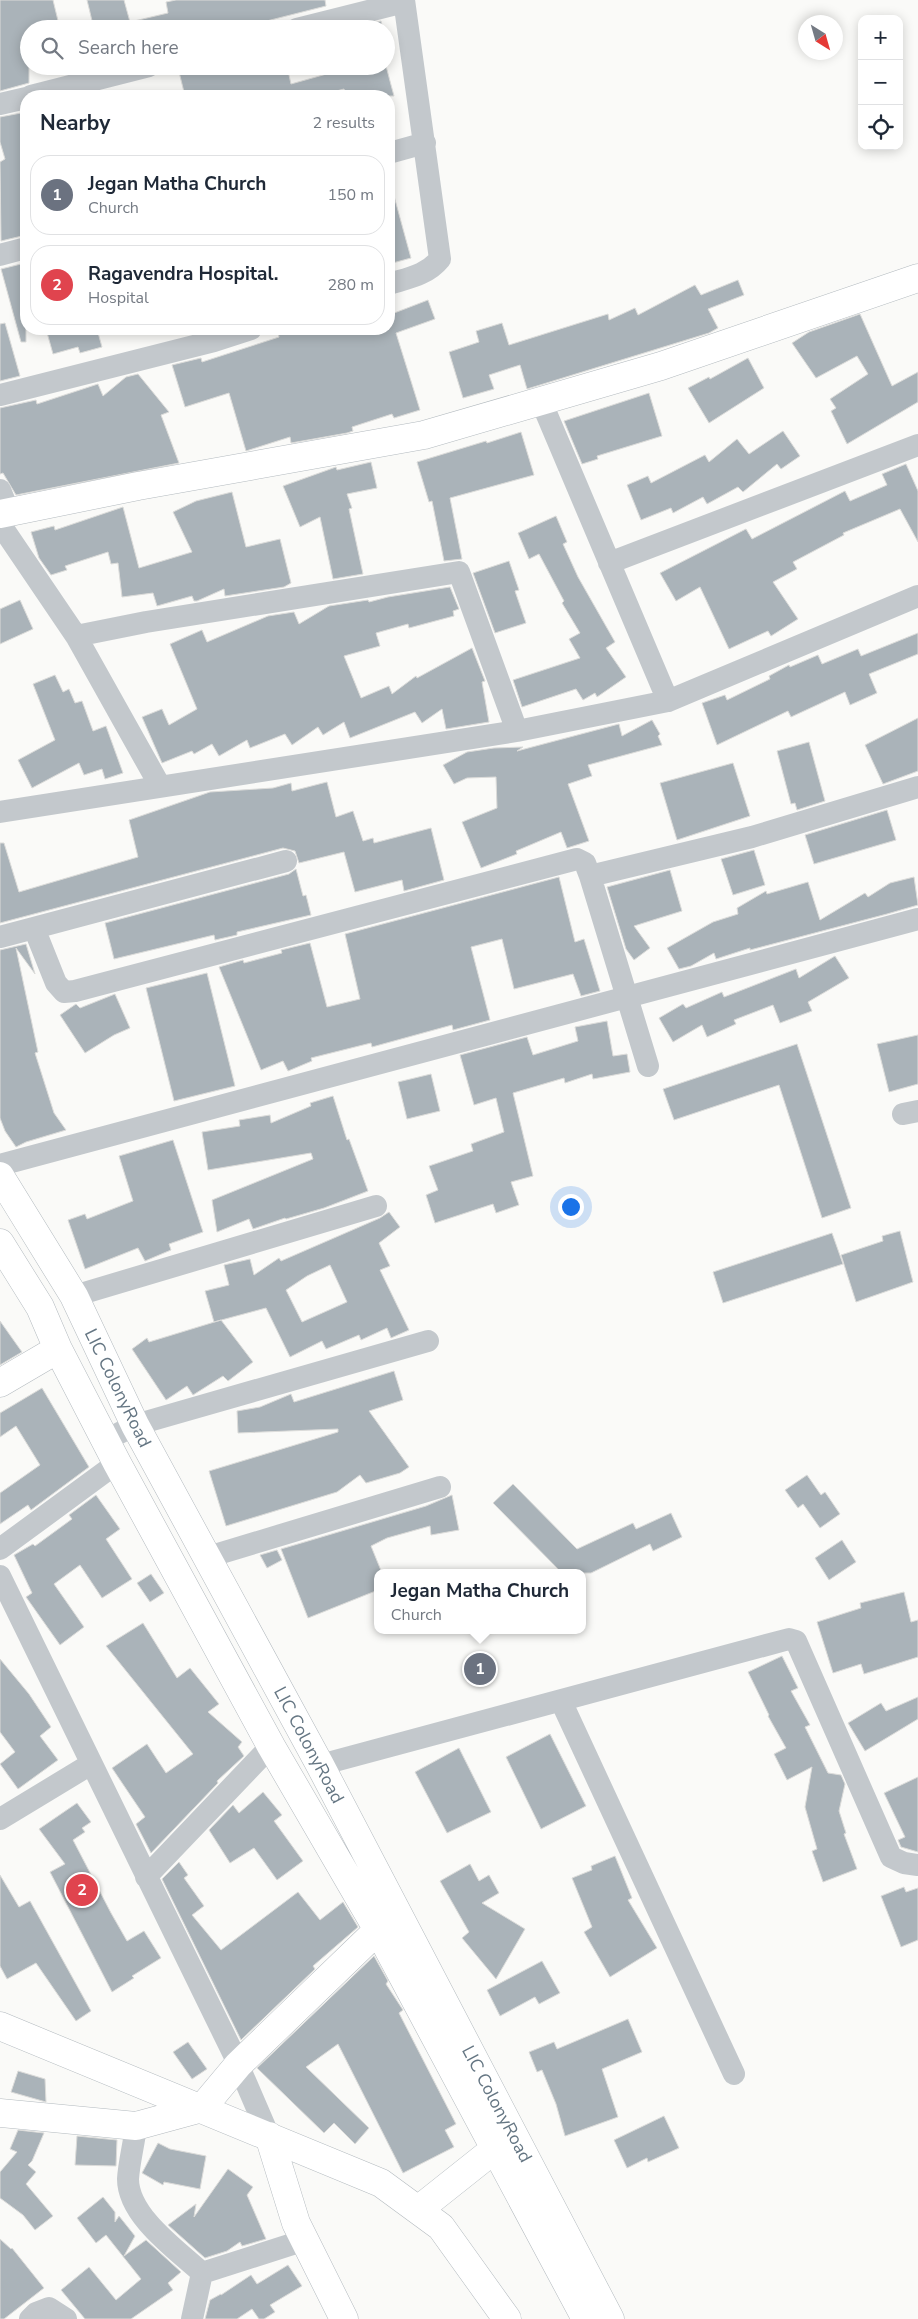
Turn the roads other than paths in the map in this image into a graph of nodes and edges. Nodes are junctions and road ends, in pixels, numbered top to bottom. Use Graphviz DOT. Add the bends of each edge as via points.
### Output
graph roads {
  1 [pos="404,1"];
  2 [pos="331,20"];
  3 [pos="115,75"];
  4 [pos="56,90"];
  5 [pos="20,99"];
  6 [pos="0,104"];
  7 [pos="424,143"];
  8 [pos="395,151"];
  9 [pos="20,250"];
  10 [pos="0,255"];
  11 [pos="918,278"];
  12 [pos="395,282"];
  13 [pos="232,335"];
  14 [pos="0,395"];
  15 [pos="541,401"];
  16 [pos="918,445"];
  17 [pos="2,510"];
  18 [pos="609,562"];
  19 [pos="918,596"];
  20 [pos="76,636"];
  21 [pos="668,701"];
  22 [pos="517,730"];
  23 [pos="160,786"];
  24 [pos="918,788"];
  25 [pos="0,812"];
  26 [pos="286,861"];
  27 [pos="590,876"];
  28 [pos="918,920"];
  29 [pos="34,928"];
  30 [pos="0,937"];
  31 [pos="628,998"];
  32 [pos="648,1066"];
  33 [pos="0,1165"];
  34 [pos="0,1176"];
  35 [pos="376,1206"];
  36 [pos="0,1243"];
  37 [pos="74,1296"];
  38 [pos="428,1340"];
  39 [pos="58,1349"];
  40 [pos="0,1383"];
  41 [pos="135,1424"];
  42 [pos="111,1451"];
  43 [pos="440,1487"];
  44 [pos="0,1549"];
  45 [pos="208,1557"];
  46 [pos="0,1576"];
  47 [pos="561,1701"];
  48 [pos="271,1746"];
  49 [pos="91,1764"];
  50 [pos="320,1765"];
  51 [pos="0,1819"];
  52 [pos="918,1865"];
  53 [pos="146,1877"];
  54 [pos="378,1930"];
  55 [pos="0,2026"];
  56 [pos="238,2065"];
  57 [pos="734,2074"];
  58 [pos="202,2108"];
  59 [pos="0,2112"];
  60 [pos="136,2126"];
  61 [pos="269,2136"];
  62 [pos="496,2148"];
  63 [pos="418,2210"];
  64 [pos="305,2240"];
  65 [pos="202,2273"];
  66 [pos="30,2319"];
  67 [pos="66,2319"];
  68 [pos="192,2319"];
  69 [pos="344,2319"];
  70 [pos="507,2319"];
  71 [pos="586,2319"];
  72 [pos="610,2319"];
  1 -- 2 [label="street"];
  1 -- 7 [label="street"];
  3 -- 4 [label="street"];
  5 -- 6 [label="street"];
  7 -- 8 [label="street"];
  7 -- 12 [label="street" via="440,259 421,274"];
  9 -- 10 [label="street"];
  11 -- 15 [label="main road" via="661,366"];
  13 -- 14 [label="street"];
  15 -- 17 [label="main road" via="424,435"];
  15 -- 18 [label="street"];
  16 -- 18 [label="street"];
  17 -- 20 [label="street"];
  18 -- 21 [label="street"];
  19 -- 21 [label="street"];
  20 -- 22 [label="street" via="459,572"];
  20 -- 23 [label="street"];
  21 -- 22 [label="street"];
  22 -- 23 [label="street"];
  23 -- 25 [label="street"];
  24 -- 27 [label="street" via="752,837"];
  26 -- 29 [label="street"];
  27 -- 29 [label="street" via="585,863 577,858 64,992 56,984"];
  27 -- 31 [label="street"];
  28 -- 31 [label="street"];
  29 -- 30 [label="street"];
  31 -- 32 [label="street"];
  31 -- 33 [label="street"];
  34 -- 37 [label="main road, LIC ColonyRoad"];
  35 -- 37 [label="street"];
  36 -- 39 [label="main road, LIC ColonyRoad" via="40,1307"];
  37 -- 41 [label="main road, LIC ColonyRoad"];
  38 -- 41 [label="street"];
  39 -- 40 [label="main road"];
  39 -- 42 [label="main road, LIC ColonyRoad"];
  41 -- 42 [label="street"];
  41 -- 45 [label="main road, LIC ColonyRoad"];
  42 -- 44 [label="street"];
  42 -- 48 [label="main road, LIC ColonyRoad"];
  43 -- 45 [label="street"];
  45 -- 50 [label="main road, LIC ColonyRoad"];
  46 -- 49 [label="street"];
  47 -- 50 [label="street"];
  47 -- 52 [label="street" via="788,1639 796,1640 891,1857"];
  47 -- 57 [label="street"];
  48 -- 53 [label="street"];
  48 -- 54 [label="main road, LIC ColonyRoad"];
  49 -- 51 [label="street"];
  49 -- 53 [label="street"];
  50 -- 72 [label="main road, LIC ColonyRoad"];
  53 -- 56 [label="street"];
  54 -- 56 [label="main road"];
  54 -- 62 [label="main road, LIC ColonyRoad"];
  55 -- 58 [label="main road"];
  56 -- 58 [label="main road"];
  56 -- 61 [label="street"];
  58 -- 60 [label="main road"];
  58 -- 61 [label="main road"];
  59 -- 60 [label="main road"];
  60 -- 65 [label="street" via="128,2180 132,2201 145,2220"];
  61 -- 63 [label="main road" via="381,2183"];
  61 -- 64 [label="main road" via="296,2223"];
  62 -- 63 [label="main road"];
  62 -- 71 [label="main road, LIC ColonyRoad"];
  63 -- 70 [label="main road" via="440,2227"];
  64 -- 65 [label="street"];
  64 -- 69 [label="main road"];
  65 -- 68 [label="street"];
  66 -- 67 [label="street" via="49,2308"];
}
